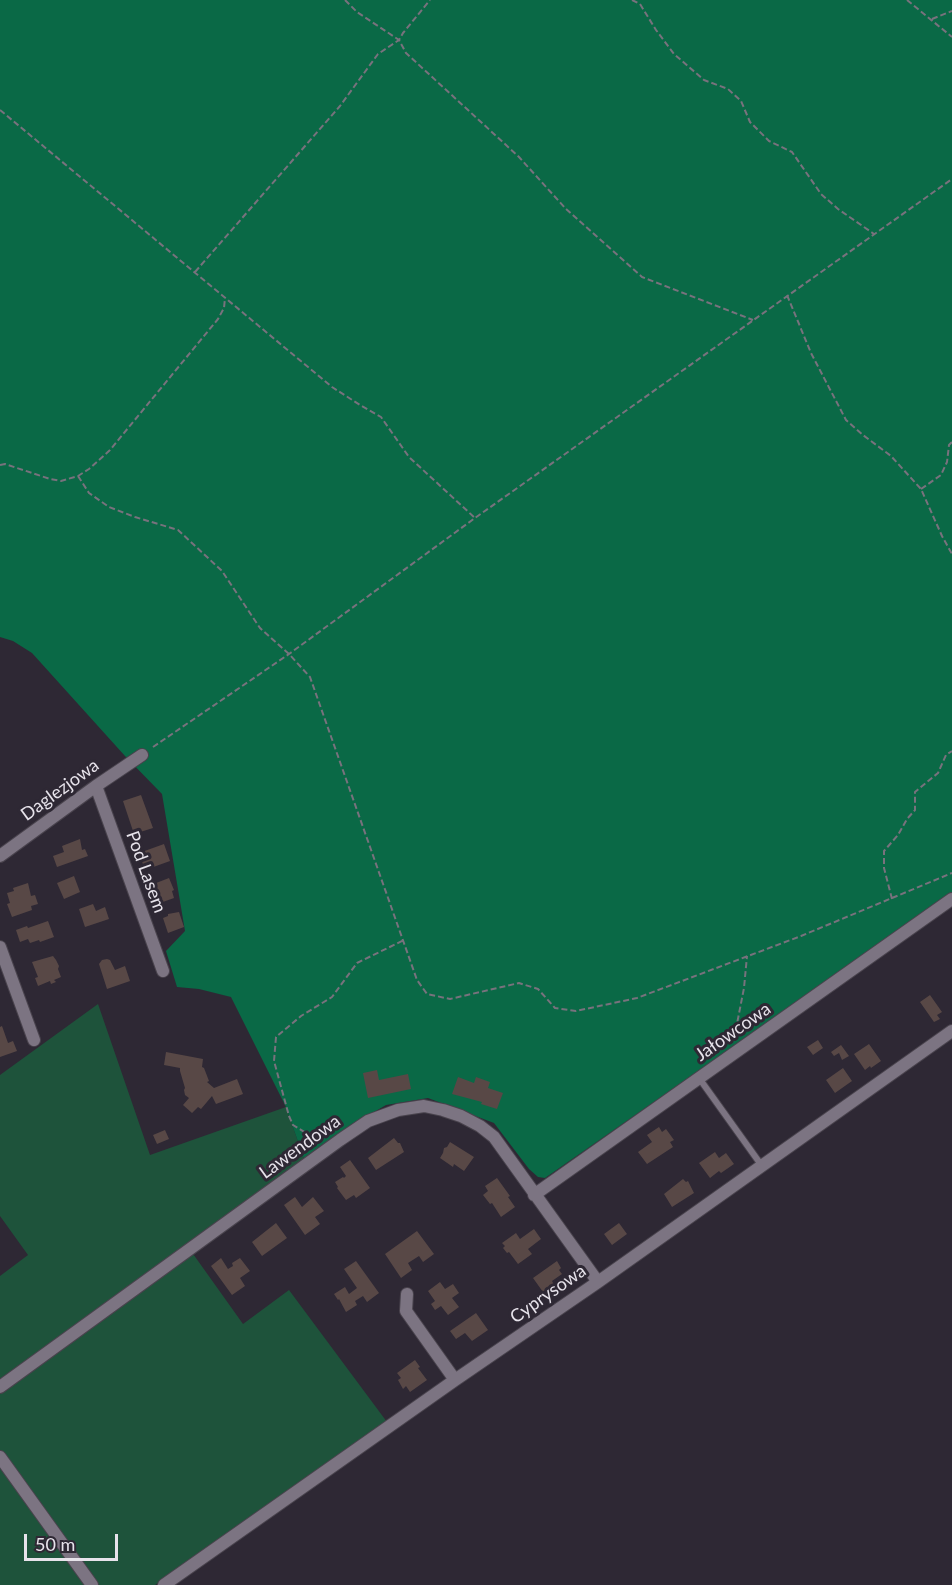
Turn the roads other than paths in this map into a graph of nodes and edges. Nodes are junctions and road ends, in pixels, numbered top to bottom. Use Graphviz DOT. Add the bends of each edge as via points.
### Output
graph roads {
  1 [pos="142,755"];
  2 [pos="96,786"];
  3 [pos="0,856"];
  4 [pos="952,899"];
  5 [pos="0,947"];
  6 [pos="163,971"];
  7 [pos="952,1031"];
  8 [pos="34,1040"];
  9 [pos="699,1078"];
  10 [pos="762,1166"];
  11 [pos="534,1195"];
  12 [pos="598,1282"];
  13 [pos="407,1294"];
  14 [pos="455,1380"];
  15 [pos="0,1387"];
  16 [pos="0,1456"];
  17 [pos="92,1585"];
  18 [pos="164,1585"];
  1 -- 2 [label="street, Daglezjowa"];
  2 -- 3 [label="street, Daglezjowa"];
  2 -- 6 [label="street, Pod Lasem"];
  4 -- 9 [label="street, Jałowcowa"];
  5 -- 8 [label="street"];
  7 -- 10 [label="street, Cyprysowa"];
  9 -- 10 [label="lane"];
  9 -- 11 [label="street, Jałowcowa"];
  10 -- 12 [label="street, Cyprysowa"];
  11 -- 12 [label="street, Lawendowa"];
  11 -- 15 [label="street, Lawendowa" via="494,1137 471,1121 424,1106 398,1110 368,1121 332,1146"];
  12 -- 14 [label="street, Cyprysowa"];
  13 -- 14 [label="street" via="406,1311"];
  14 -- 18 [label="street, Cyprysowa"];
  16 -- 17 [label="street"];
}
